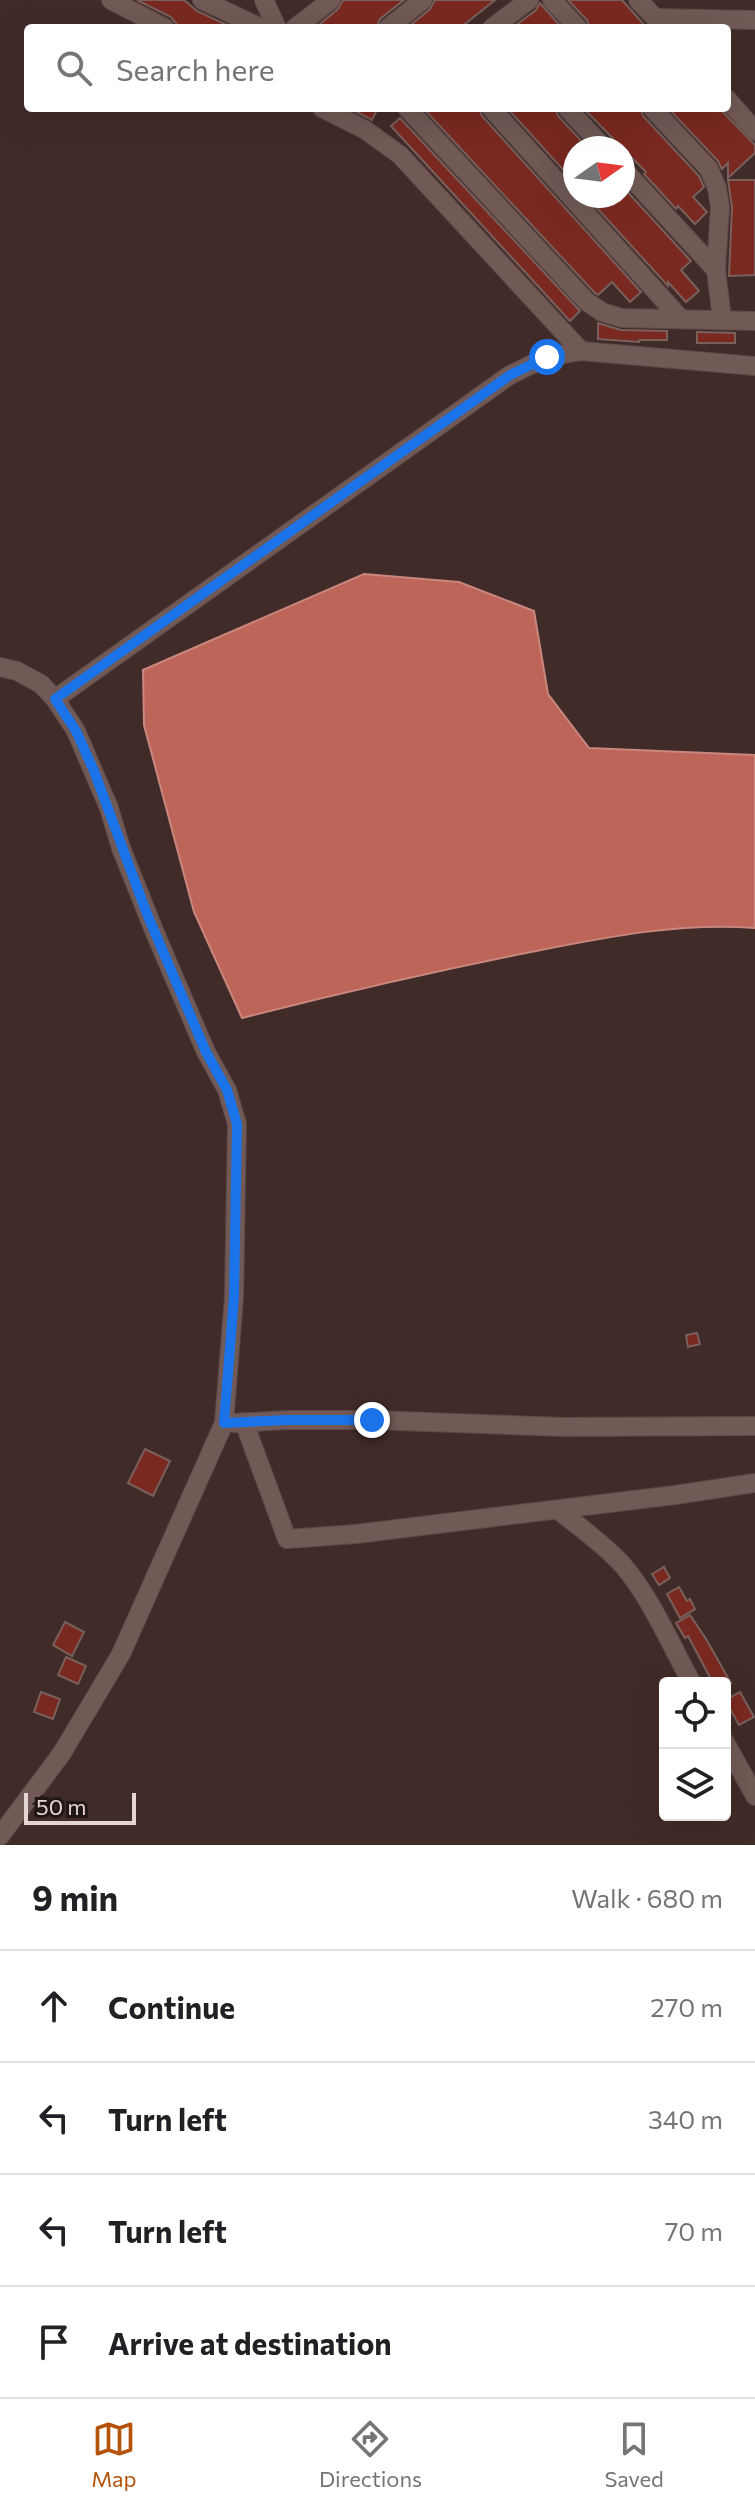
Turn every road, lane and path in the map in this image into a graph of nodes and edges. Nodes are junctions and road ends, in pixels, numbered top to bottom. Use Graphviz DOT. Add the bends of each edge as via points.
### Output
graph roads {
  1 [pos="111,0"];
  2 [pos="202,0"];
  3 [pos="264,0"];
  4 [pos="331,0"];
  5 [pos="423,0"];
  6 [pos="529,0"];
  7 [pos="552,0"];
  8 [pos="718,10"];
  9 [pos="651,11"];
  10 [pos="755,20"];
  11 [pos="157,24"];
  12 [pos="253,24"];
  13 [pos="275,24"];
  14 [pos="300,24"];
  15 [pos="393,24"];
  16 [pos="498,24"];
  17 [pos="574,24"];
  18 [pos="731,104"];
  19 [pos="330,112"];
  20 [pos="411,112"];
  21 [pos="495,112"];
  22 [pos="571,112"];
  23 [pos="656,112"];
  24 [pos="755,131"];
  25 [pos="593,136"];
  26 [pos="635,182"];
  27 [pos="716,270"];
  28 [pos="680,318"];
  29 [pos="722,319"];
  30 [pos="755,321"];
  31 [pos="581,351"];
  32 [pos="755,366"];
  33 [pos="0,667"];
  34 [pos="55,699"];
  35 [pos="244,1422"];
  36 [pos="224,1423"];
  37 [pos="755,1426"];
  38 [pos="755,1483"];
  39 [pos="558,1510"];
  40 [pos="689,1677"];
  41 [pos="729,1749"];
  42 [pos="755,1796"];
  43 [pos="0,1836"];
  1 -- 11 [label="street"];
  2 -- 12 [label="street"];
  3 -- 13 [label="street"];
  4 -- 14 [label="street"];
  5 -- 15 [label="street"];
  6 -- 16 [label="street"];
  7 -- 17 [label="street"];
  8 -- 9 [label="street"];
  8 -- 10 [label="street"];
  18 -- 24 [label="street"];
  19 -- 31 [label="street" via="400,155"];
  20 -- 28 [label="street" via="586,301 622,318"];
  21 -- 28 [label="street"];
  22 -- 25 [label="street"];
  23 -- 27 [label="street" via="709,169 717,188"];
  26 -- 27 [label="street"];
  27 -- 29 [label="street"];
  28 -- 29 [label="street"];
  29 -- 30 [label="street"];
  31 -- 32 [label="street"];
  31 -- 34 [label="street" via="547,357 510,375"];
  33 -- 34 [label="street" via="31,677"];
  34 -- 36 [label="street" via="94,771 151,924 233,1106 235,1254"];
  35 -- 36 [label="street"];
  35 -- 37 [label="street"];
  35 -- 39 [label="street" via="287,1539"];
  36 -- 43 [label="street" via="121,1654 62,1753"];
  38 -- 39 [label="street"];
  39 -- 40 [label="street" via="623,1565"];
  41 -- 42 [label="street"];
}
